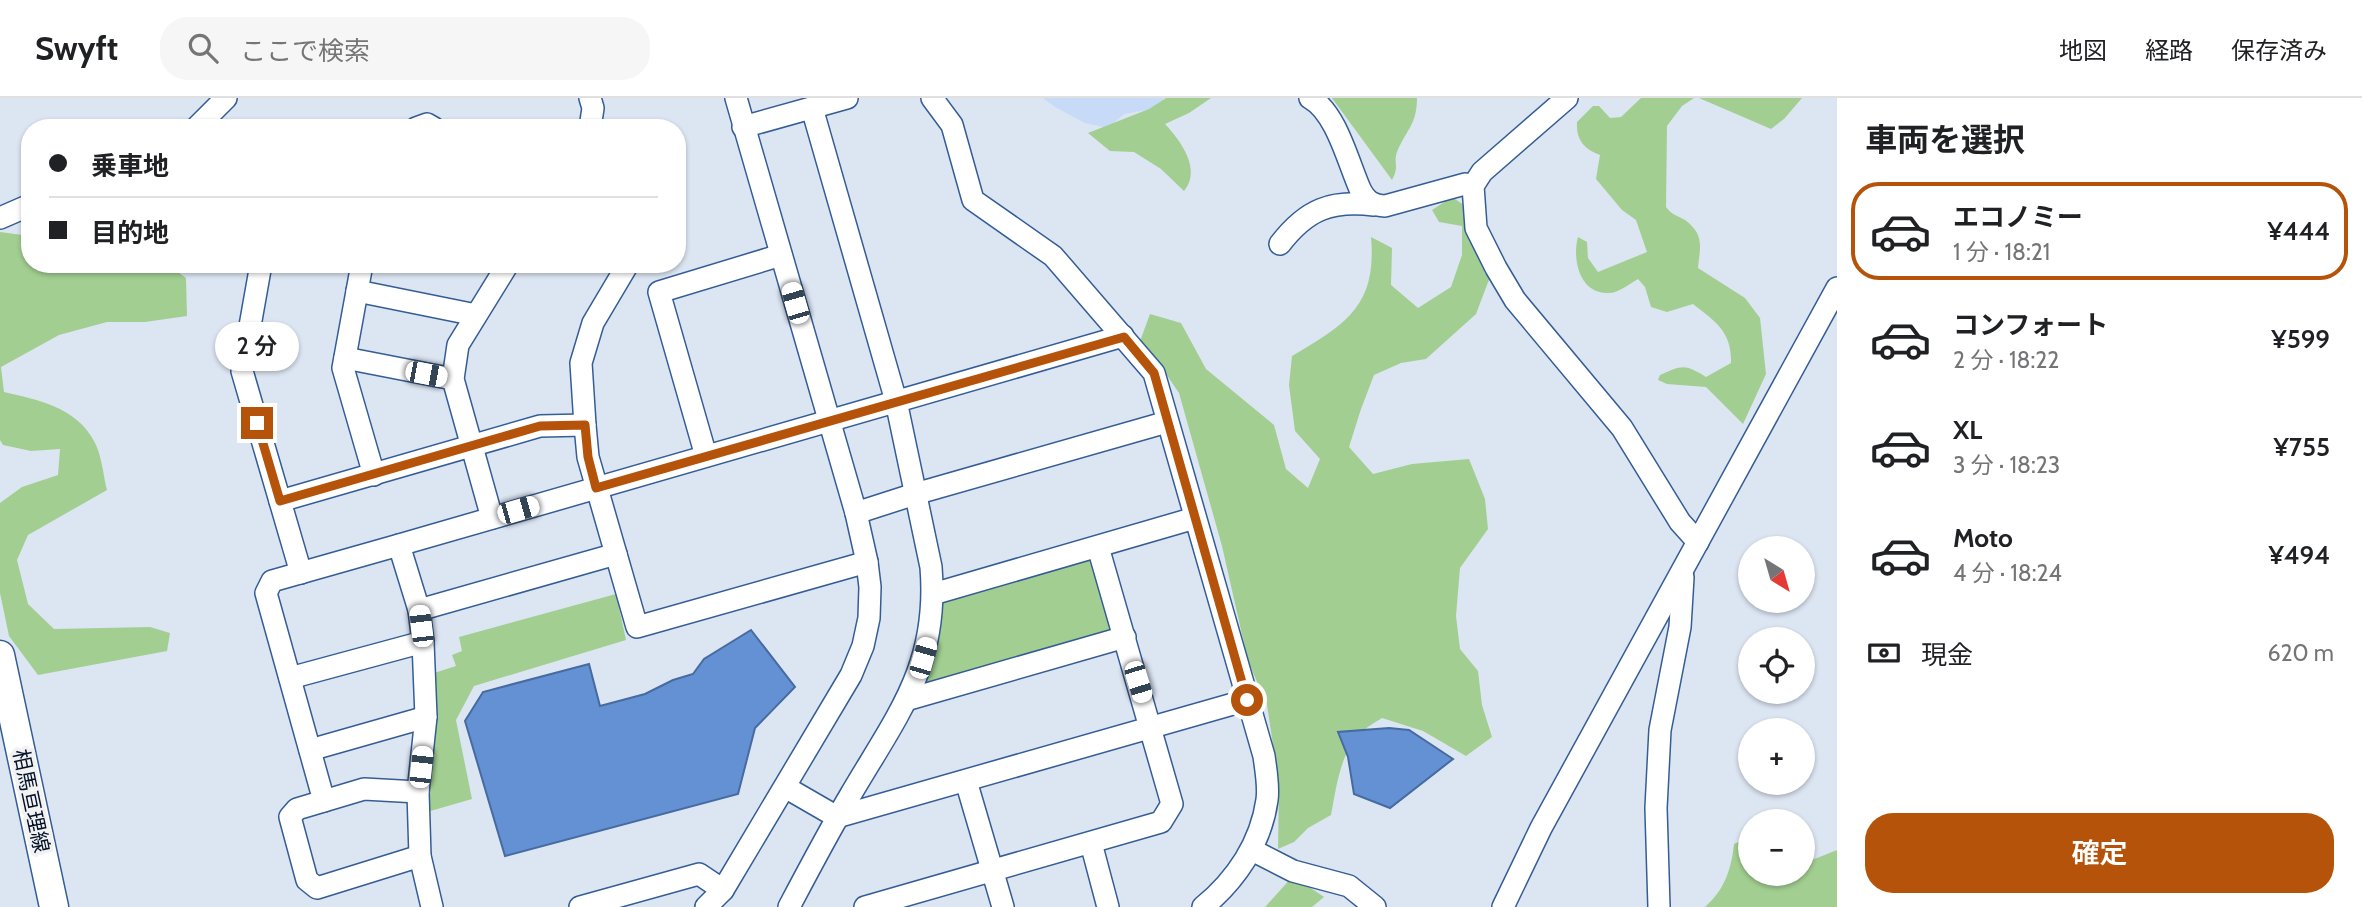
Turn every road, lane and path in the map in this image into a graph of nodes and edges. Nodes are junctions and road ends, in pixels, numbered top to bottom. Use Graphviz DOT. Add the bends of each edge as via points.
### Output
graph roads {
  1 [pos="226,98"];
  2 [pos="590,98"];
  3 [pos="736,98"];
  4 [pos="847,98"];
  5 [pos="932,98"];
  6 [pos="1310,98"];
  7 [pos="1567,98"];
  8 [pos="812,108"];
  9 [pos="205,119"];
  10 [pos="591,119"];
  11 [pos="743,127"];
  12 [pos="1473,186"];
  13 [pos="1374,205"];
  14 [pos="21,209"];
  15 [pos="0,218"];
  16 [pos="1280,244"];
  17 [pos="781,255"];
  18 [pos="259,273"];
  19 [pos="360,273"];
  20 [pos="503,273"];
  21 [pos="623,273"];
  22 [pos="1837,288"];
  23 [pos="357,291"];
  24 [pos="477,315"];
  25 [pos="1124,337"];
  26 [pos="345,358"];
  27 [pos="453,379"];
  28 [pos="896,401"];
  29 [pos="829,422"];
  30 [pos="1167,422"];
  31 [pos="585,425"];
  32 [pos="472,447"];
  33 [pos="706,456"];
  34 [pos="374,475"];
  35 [pos="596,488"];
  36 [pos="915,494"];
  37 [pos="280,501"];
  38 [pos="856,513"];
  39 [pos="492,518"];
  40 [pos="1195,518"];
  41 [pos="1698,542"];
  42 [pos="399,545"];
  43 [pos="1098,547"];
  44 [pos="616,554"];
  45 [pos="867,562"];
  46 [pos="1684,568"];
  47 [pos="301,572"];
  48 [pos="933,594"];
  49 [pos="419,610"];
  50 [pos="1125,637"];
  51 [pos="423,642"];
  52 [pos="0,655"];
  53 [pos="290,678"];
  54 [pos="906,700"];
  55 [pos="1247,700"];
  56 [pos="426,717"];
  57 [pos="1151,727"];
  58 [pos="310,750"];
  59 [pos="966,781"];
  60 [pos="785,787"];
  61 [pos="418,792"];
  62 [pos="324,801"];
  63 [pos="837,817"];
  64 [pos="1091,843"];
  65 [pos="1252,850"];
  66 [pos="420,856"];
  67 [pos="992,871"];
  68 [pos="721,898"];
  69 [pos="54,907"];
  70 [pos="432,907"];
  71 [pos="580,907"];
  72 [pos="706,907"];
  73 [pos="789,907"];
  74 [pos="865,907"];
  75 [pos="1003,907"];
  76 [pos="1108,907"];
  77 [pos="1203,907"];
  78 [pos="1375,907"];
  79 [pos="1503,907"];
  80 [pos="1659,907"];
  1 -- 9 [label="street"];
  2 -- 10 [label="street"];
  3 -- 11 [label="street"];
  4 -- 8 [label="street"];
  5 -- 25 [label="street" via="952,125 973,200 1053,256"];
  6 -- 13 [label="street" via="1328,114 1365,199"];
  7 -- 12 [label="street" via="1482,172"];
  8 -- 11 [label="street"];
  8 -- 28 [label="street"];
  11 -- 17 [label="street"];
  12 -- 13 [label="street"];
  12 -- 41 [label="street" via="1476,228 1515,300 1622,428 1680,523"];
  13 -- 16 [label="street" via="1355,203 1315,210"];
  14 -- 15 [label="street"];
  17 -- 29 [label="street"];
  17 -- 33 [label="street" via="659,292"];
  18 -- 37 [label="street" via="242,372"];
  19 -- 23 [label="street"];
  20 -- 24 [label="street"];
  21 -- 31 [label="street" via="593,323 581,363"];
  22 -- 41 [label="street"];
  23 -- 24 [label="street"];
  23 -- 26 [label="street"];
  24 -- 27 [label="street" via="458,345"];
  25 -- 28 [label="street"];
  25 -- 30 [label="street" via="1154,373"];
  26 -- 27 [label="street"];
  26 -- 34 [label="street" via="343,368"];
  27 -- 32 [label="street"];
  28 -- 29 [label="street"];
  28 -- 36 [label="street"];
  29 -- 33 [label="street"];
  29 -- 38 [label="street"];
  30 -- 36 [label="street"];
  30 -- 40 [label="street"];
  31 -- 32 [label="street" via="540,426"];
  31 -- 35 [label="street"];
  32 -- 34 [label="street"];
  32 -- 39 [label="street"];
  33 -- 35 [label="street"];
  34 -- 37 [label="street"];
  35 -- 39 [label="street"];
  35 -- 44 [label="street"];
  36 -- 38 [label="street"];
  36 -- 48 [label="street"];
  37 -- 47 [label="street"];
  38 -- 45 [label="street"];
  39 -- 42 [label="street"];
  40 -- 43 [label="street"];
  40 -- 55 [label="street"];
  41 -- 46 [label="street"];
  42 -- 47 [label="street"];
  42 -- 49 [label="street"];
  43 -- 48 [label="street"];
  43 -- 50 [label="street"];
  44 -- 45 [label="street" via="637,627"];
  44 -- 49 [label="street"];
  45 -- 60 [label="street" via="870,597 863,646 851,675"];
  46 -- 79 [label="street" via="1541,828"];
  46 -- 80 [label="street" via="1681,627 1660,730"];
  47 -- 53 [label="street" via="272,581 266,593"];
  48 -- 54 [label="street" via="928,642"];
  49 -- 51 [label="street"];
  50 -- 54 [label="street"];
  50 -- 57 [label="street"];
  51 -- 53 [label="street"];
  51 -- 56 [label="street"];
  52 -- 69 [label="main road, 相馬亘理線"];
  53 -- 58 [label="street"];
  54 -- 63 [label="street"];
  55 -- 57 [label="street"];
  55 -- 65 [label="street" via="1267,781 1267,800"];
  56 -- 58 [label="street"];
  56 -- 61 [label="street"];
  57 -- 59 [label="street"];
  57 -- 64 [label="street" via="1172,804 1161,822"];
  58 -- 62 [label="street"];
  59 -- 63 [label="street"];
  59 -- 67 [label="street"];
  60 -- 63 [label="street"];
  60 -- 68 [label="street"];
  61 -- 62 [label="street" via="364,789"];
  61 -- 66 [label="street"];
  62 -- 66 [label="street" via="297,809 290,817 307,880 317,888"];
  63 -- 73 [label="street"];
  64 -- 67 [label="street"];
  64 -- 76 [label="street"];
  65 -- 77 [label="street" via="1220,894"];
  65 -- 78 [label="street" via="1293,871 1349,886"];
  66 -- 70 [label="street"];
  67 -- 74 [label="street"];
  67 -- 75 [label="street"];
  68 -- 71 [label="street" via="699,874"];
  68 -- 72 [label="street"];
}
